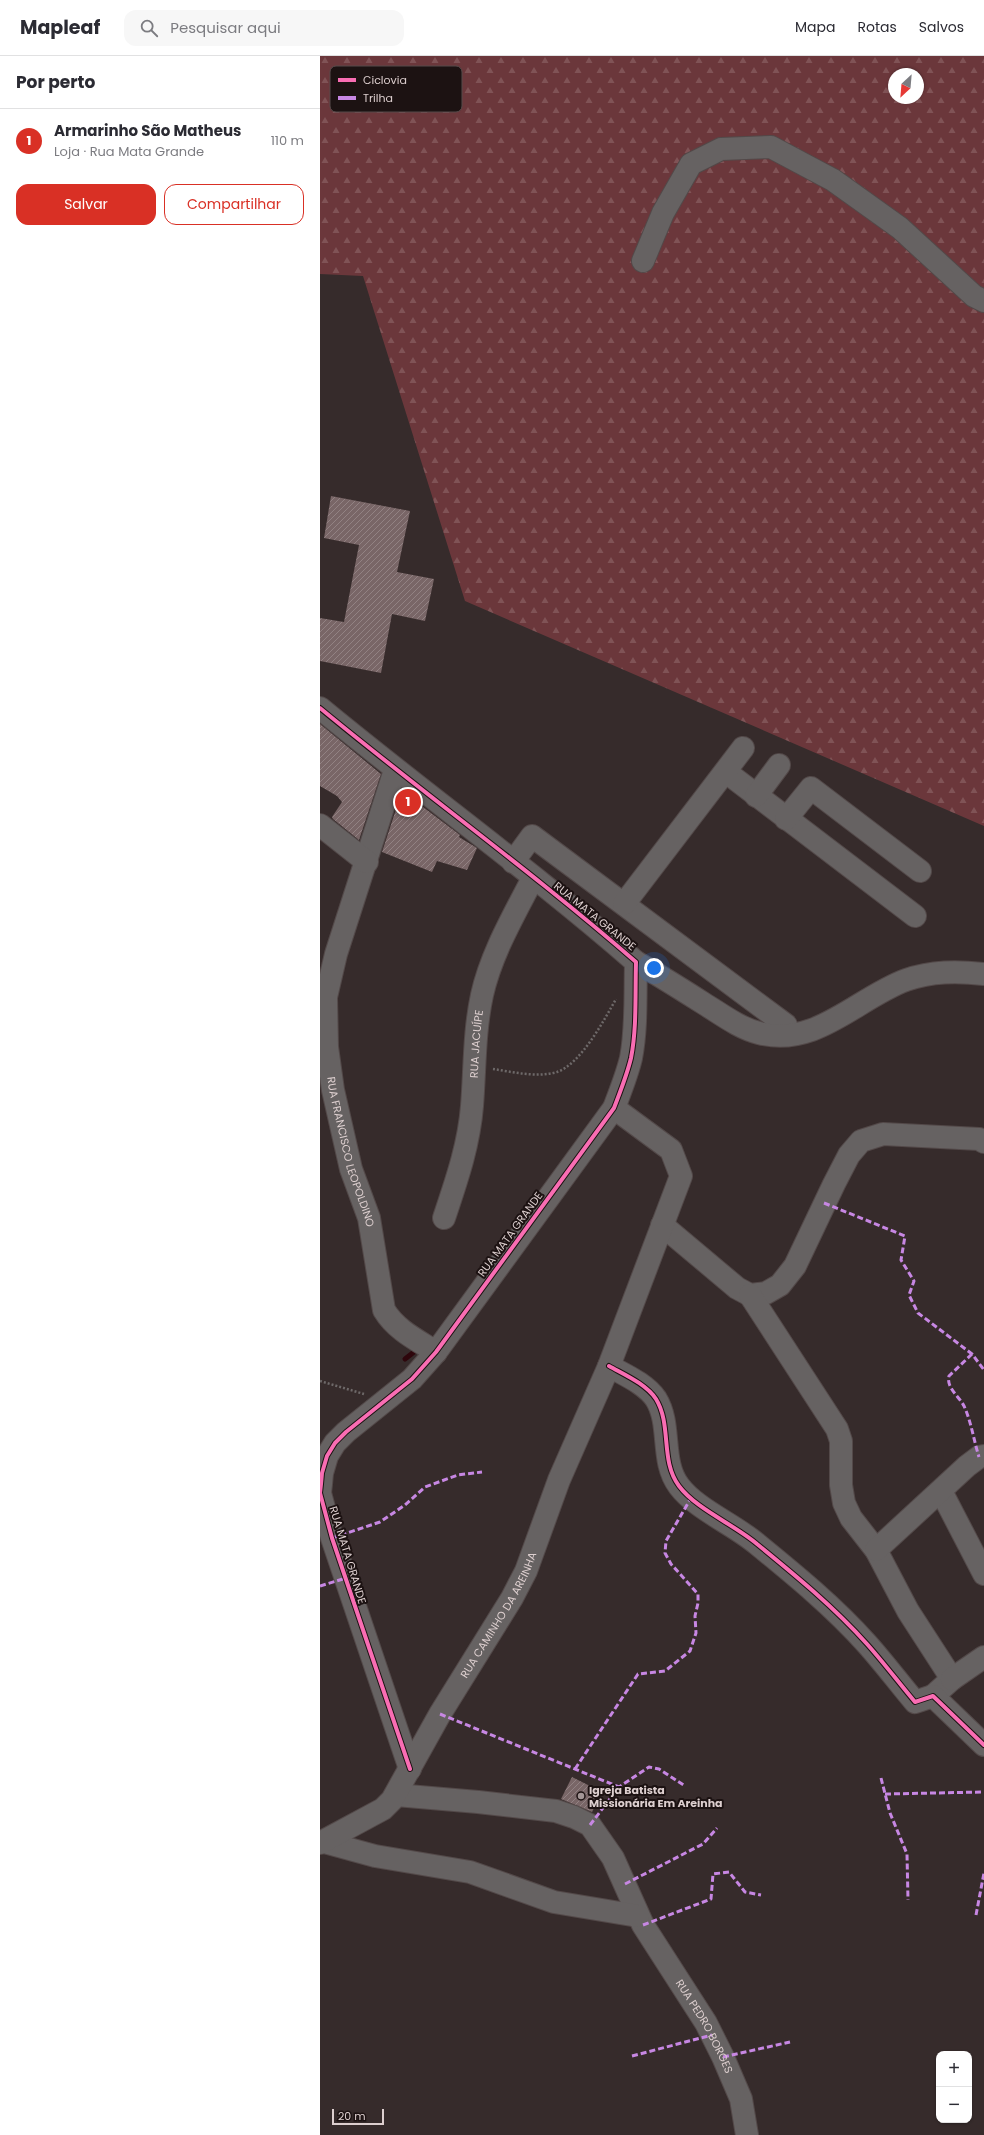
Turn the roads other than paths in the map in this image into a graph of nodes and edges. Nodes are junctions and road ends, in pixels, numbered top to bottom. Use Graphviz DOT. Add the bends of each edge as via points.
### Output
graph roads {
  1 [pos="643,261"];
  2 [pos="984,301"];
  3 [pos="320,708"];
  4 [pos="743,748"];
  5 [pos="779,765"];
  6 [pos="395,770"];
  7 [pos="726,772"];
  8 [pos="756,796"];
  9 [pos="786,819"];
  10 [pos="320,825"];
  11 [pos="367,862"];
  12 [pos="513,862"];
  13 [pos="920,870"];
  14 [pos="533,878"];
  15 [pos="624,904"];
  16 [pos="915,916"];
  17 [pos="636,962"];
  18 [pos="984,974"];
  19 [pos="786,1026"];
  20 [pos="614,1108"];
  21 [pos="984,1142"];
  22 [pos="444,1218"];
  23 [pos="662,1225"];
  24 [pos="750,1296"];
  25 [pos="436,1352"];
  26 [pos="613,1356"];
  27 [pos="984,1456"];
  28 [pos="941,1491"];
  29 [pos="876,1550"];
  30 [pos="984,1574"];
  31 [pos="984,1657"];
  32 [pos="952,1679"];
  33 [pos="924,1699"];
  34 [pos="984,1745"];
  35 [pos="410,1769"];
  36 [pos="396,1795"];
  37 [pos="322,1843"];
  38 [pos="640,1920"];
  39 [pos="747,2135"];
  1 -- 2 [label="street" via="663,213 691,164 721,149 771,147 833,180 900,228 974,296"];
  3 -- 6 [label="street"];
  4 -- 7 [label="street"];
  5 -- 8 [label="street"];
  6 -- 11 [label="street, RUA FRANCISCO LEOPOLDINO"];
  6 -- 12 [label="street, RUA MATA GRANDE"];
  7 -- 8 [label="street"];
  7 -- 15 [label="street"];
  8 -- 9 [label="street"];
  9 -- 13 [label="street" via="810,788"];
  9 -- 16 [label="street"];
  10 -- 11 [label="street"];
  11 -- 25 [label="street, RUA FRANCISCO LEOPOLDINO" via="336,954 326,997 327,1047 333,1090 351,1169 369,1218 384,1310 400,1329"];
  12 -- 14 [label="street, RUA MATA GRANDE"];
  12 -- 15 [label="street" via="532,836"];
  14 -- 17 [label="street, RUA MATA GRANDE" via="583,916"];
  14 -- 22 [label="street, RUA JACUÍPE" via="496,954 482,994 467,1139 459,1175"];
  15 -- 19 [label="street"];
  17 -- 18 [label="street" via="733,1022 758,1033 781,1037 804,1034 826,1025 880,992 906,980 955,971"];
  17 -- 20 [label="street, RUA MATA GRANDE" via="631,1059"];
  20 -- 23 [label="street, RUA CAMINHO DA AREINHA" via="671,1150 681,1176"];
  20 -- 25 [label="street, RUA MATA GRANDE"];
  21 -- 24 [label="street" via="979,1139 884,1134 861,1141 849,1155 795,1266 780,1285 766,1293"];
  23 -- 24 [label="street"];
  23 -- 26 [label="street, RUA CAMINHO DA AREINHA"];
  24 -- 29 [label="street" via="837,1429 842,1441 841,1485 844,1503"];
  25 -- 35 [label="street, RUA MATA GRANDE" via="412,1379 335,1443 327,1456 320,1494 332,1538"];
  26 -- 33 [label="street" via="656,1400 661,1410 669,1465 679,1486 691,1498 754,1541 812,1590"];
  26 -- 35 [label="street, RUA CAMINHO DA AREINHA" via="559,1480 526,1571"];
  27 -- 28 [label="street" via="967,1466"];
  28 -- 29 [label="street"];
  28 -- 30 [label="street"];
  29 -- 32 [label="street" via="908,1610"];
  31 -- 32 [label="street"];
  32 -- 33 [label="street"];
  33 -- 34 [label="street"];
  35 -- 36 [label="street, RUA CAMINHO DA AREINHA"];
  36 -- 37 [label="street, RUA CAMINHO DA AREINHA" via="383,1809"];
  36 -- 38 [label="street, RUA PEDRO BORGES" via="556,1811 590,1825 613,1858"];
  37 -- 38 [label="street, RUA CAMINHO DA AREINHA" via="375,1856 470,1872 554,1902"];
  38 -- 39 [label="street, RUA PEDRO BORGES" via="706,2023 723,2057 741,2098"];
}
